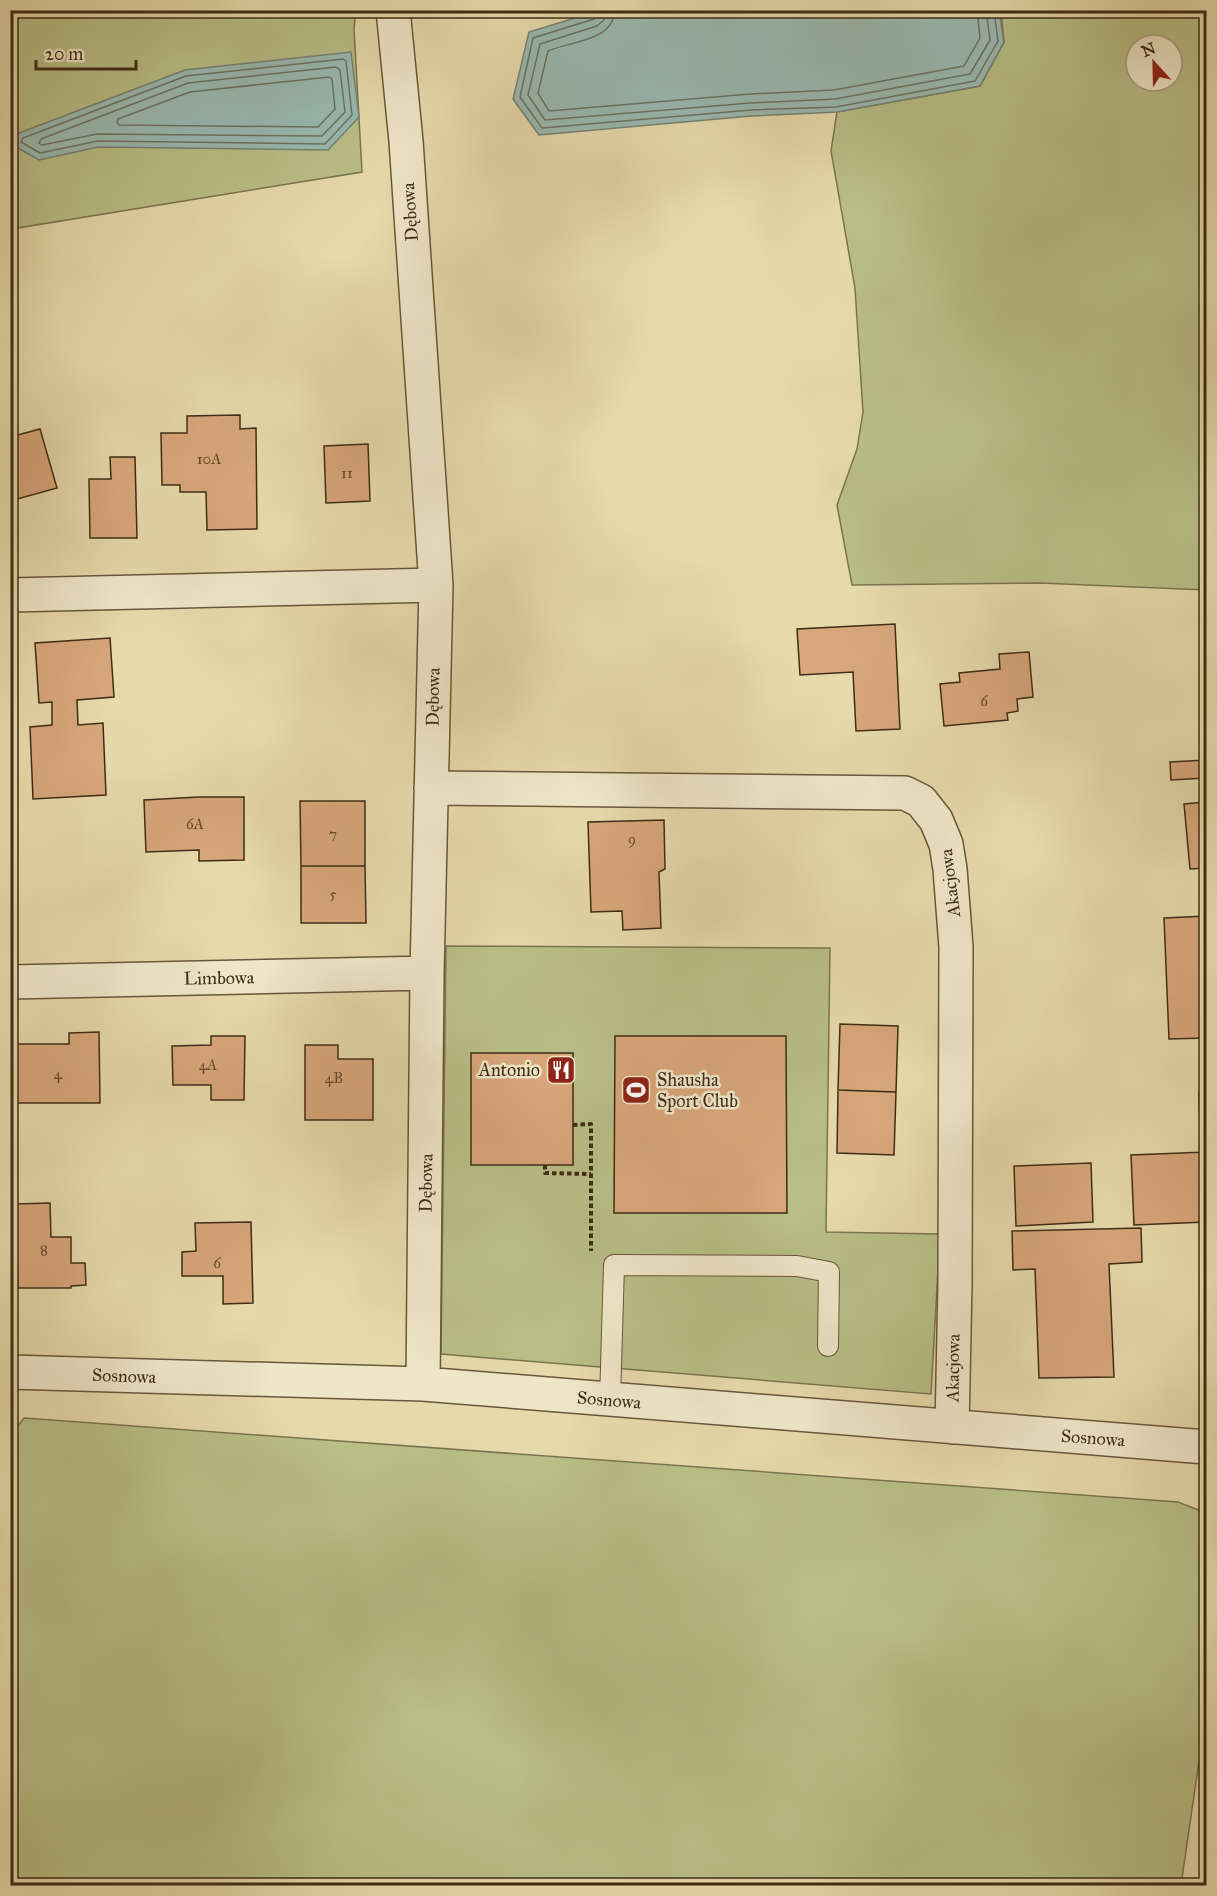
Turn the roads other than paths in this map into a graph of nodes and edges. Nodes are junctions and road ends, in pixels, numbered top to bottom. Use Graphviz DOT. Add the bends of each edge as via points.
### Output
graph roads {
  1 [pos="393,10"];
  2 [pos="436,585"];
  3 [pos="10,595"];
  4 [pos="431,788"];
  5 [pos="427,973"];
  6 [pos="10,982"];
  7 [pos="828,1346"];
  8 [pos="10,1372"];
  9 [pos="423,1384"];
  10 [pos="610,1401"];
  11 [pos="952,1427"];
  12 [pos="1206,1447"];
  1 -- 2 [label="street, Dębowa" via="406,141"];
  2 -- 3 [label="street"];
  2 -- 4 [label="street, Dębowa"];
  4 -- 5 [label="street, Dębowa"];
  4 -- 11 [label="street, Akacjowa" via="904,793 921,801 936,820 946,844 956,947"];
  5 -- 6 [label="street, Limbowa"];
  5 -- 9 [label="street, Dębowa"];
  7 -- 10 [label="lane" via="829,1272 797,1266 614,1265"];
  8 -- 9 [label="street, Sosnowa"];
  9 -- 10 [label="street, Sosnowa"];
  10 -- 11 [label="street, Sosnowa"];
  11 -- 12 [label="street, Sosnowa"];
}
